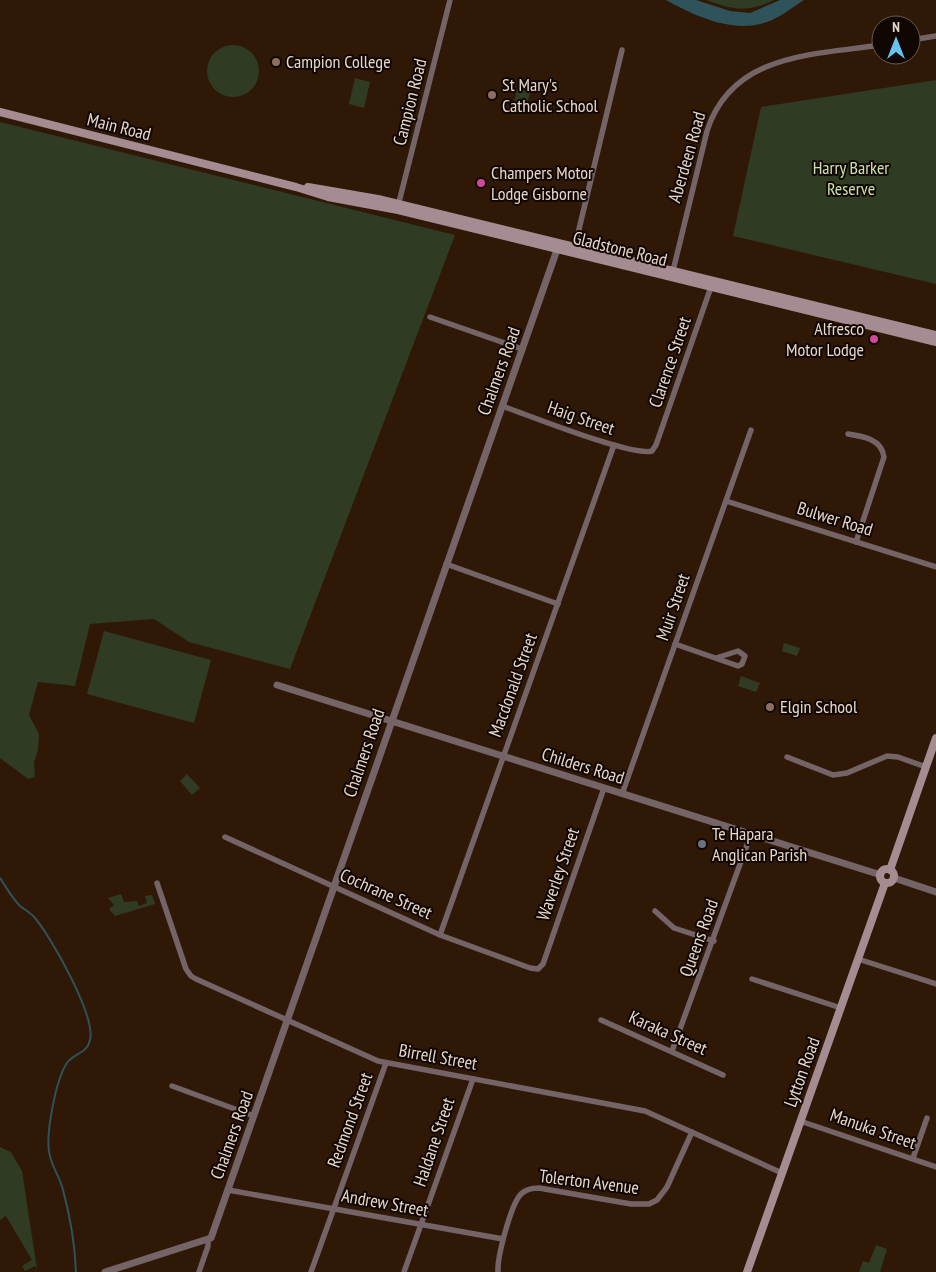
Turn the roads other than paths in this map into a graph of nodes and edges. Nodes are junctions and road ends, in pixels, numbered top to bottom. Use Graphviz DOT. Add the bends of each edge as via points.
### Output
graph roads {
  1 [pos="450,0"];
  2 [pos="936,36"];
  3 [pos="921,38"];
  4 [pos="871,47"];
  5 [pos="622,50"];
  6 [pos="0,112"];
  7 [pos="231,170"];
  8 [pos="398,207"];
  9 [pos="558,246"];
  10 [pos="574,250"];
  11 [pos="672,274"];
  12 [pos="712,284"];
  13 [pos="430,318"];
  14 [pos="936,335"];
  15 [pos="936,342"];
  16 [pos="522,350"];
  17 [pos="502,406"];
  18 [pos="751,430"];
  19 [pos="848,434"];
  20 [pos="614,445"];
  21 [pos="652,451"];
  22 [pos="726,501"];
  23 [pos="856,542"];
  24 [pos="446,564"];
  25 [pos="936,567"];
  26 [pos="558,604"];
  27 [pos="676,644"];
  28 [pos="716,658"];
  29 [pos="278,685"];
  30 [pos="390,721"];
  31 [pos="936,738"];
  32 [pos="503,756"];
  33 [pos="787,757"];
  34 [pos="926,767"];
  35 [pos="604,788"];
  36 [pos="622,794"];
  37 [pos="751,834"];
  38 [pos="225,837"];
  39 [pos="890,870"];
  40 [pos="881,875"];
  41 [pos="894,878"];
  42 [pos="157,883"];
  43 [pos="885,883"];
  44 [pos="334,887"];
  45 [pos="936,892"];
  46 [pos="655,911"];
  47 [pos="440,935"];
  48 [pos="714,941"];
  49 [pos="858,959"];
  50 [pos="538,969"];
  51 [pos="752,979"];
  52 [pos="936,984"];
  53 [pos="840,1008"];
  54 [pos="601,1020"];
  55 [pos="288,1021"];
  56 [pos="672,1051"];
  57 [pos="386,1063"];
  58 [pos="723,1075"];
  59 [pos="473,1079"];
  60 [pos="172,1086"];
  61 [pos="254,1116"];
  62 [pos="926,1118"];
  63 [pos="800,1120"];
  64 [pos="692,1132"];
  65 [pos="913,1158"];
  66 [pos="936,1167"];
  67 [pos="782,1173"];
  68 [pos="228,1190"];
  69 [pos="334,1209"];
  70 [pos="421,1225"];
  71 [pos="503,1239"];
  72 [pos="208,1240"];
  73 [pos="105,1272"];
  74 [pos="199,1272"];
  75 [pos="311,1272"];
  76 [pos="404,1272"];
  77 [pos="498,1272"];
  78 [pos="747,1272"];
  1 -- 8 [label="street, Campion Road"];
  2 -- 3 [label="street"];
  4 -- 11 [label="street, Aberdeen Road" via="769,64 729,91 715,110 707,131"];
  5 -- 10 [label="street"];
  6 -- 7 [label="main road, Main Road"];
  7 -- 8 [label="main road, Gladstone Road" via="296,187"];
  8 -- 9 [label="main road, Gladstone Road"];
  9 -- 10 [label="main road, Gladstone Road"];
  9 -- 16 [label="street, Chalmers Road"];
  10 -- 11 [label="main road, Gladstone Road"];
  11 -- 12 [label="main road, Gladstone Road"];
  12 -- 14 [label="main road, Gladstone Road"];
  12 -- 15 [label="main road, Gladstone Road"];
  12 -- 21 [label="street, Clarence Street"];
  13 -- 16 [label="street"];
  16 -- 17 [label="street, Chalmers Road"];
  17 -- 20 [label="street, Haig Street"];
  17 -- 24 [label="street, Chalmers Road"];
  18 -- 22 [label="street, Muir Street"];
  19 -- 23 [label="street" via="876,442 884,456"];
  20 -- 21 [label="street, Haig Street"];
  20 -- 26 [label="street, Macdonald Street"];
  22 -- 23 [label="street, Bulwer Road"];
  22 -- 27 [label="street, Muir Street"];
  23 -- 25 [label="street, Bulwer Road"];
  24 -- 26 [label="street"];
  24 -- 30 [label="street, Chalmers Road"];
  26 -- 32 [label="street, Macdonald Street"];
  27 -- 28 [label="street"];
  27 -- 36 [label="street, Muir Street"];
  28 -- 28 [label="street" via="738,651 745,656 738,666"];
  29 -- 30 [label="street, Childers Road"];
  30 -- 32 [label="street, Childers Road"];
  30 -- 44 [label="street, Chalmers Road"];
  31 -- 34 [label="main road"];
  32 -- 35 [label="street, Childers Road"];
  32 -- 47 [label="street, Macdonald Street"];
  33 -- 34 [label="street" via="832,775 848,774 887,756"];
  34 -- 39 [label="main road"];
  35 -- 36 [label="street, Childers Road"];
  35 -- 50 [label="street, Waverley Street" via="543,964"];
  36 -- 37 [label="street, Childers Road"];
  37 -- 40 [label="street, Childers Road"];
  37 -- 48 [label="street, Queens Road"];
  38 -- 44 [label="street, Cochrane Street"];
  39 -- 40 [label="main road" via="883,871"];
  39 -- 41 [label="main road"];
  40 -- 43 [label="main road"];
  41 -- 43 [label="main road"];
  41 -- 45 [label="street"];
  42 -- 55 [label="street, Birrell Street" via="188,973"];
  43 -- 49 [label="main road, Lytton Road"];
  44 -- 47 [label="street, Cochrane Street"];
  44 -- 55 [label="street, Chalmers Road"];
  46 -- 48 [label="street" via="674,928"];
  47 -- 50 [label="street, Cochrane Street"];
  48 -- 56 [label="street, Queens Road"];
  49 -- 52 [label="street"];
  49 -- 53 [label="main road, Lytton Road"];
  51 -- 53 [label="street"];
  53 -- 63 [label="main road, Lytton Road"];
  54 -- 56 [label="street, Karaka Street"];
  55 -- 57 [label="street, Birrell Street"];
  55 -- 61 [label="street, Chalmers Road"];
  56 -- 58 [label="street, Karaka Street"];
  57 -- 59 [label="street, Birrell Street"];
  57 -- 69 [label="street, Redmond Street"];
  59 -- 64 [label="street, Birrell Street" via="645,1111"];
  59 -- 70 [label="street, Haldane Street"];
  60 -- 61 [label="street"];
  61 -- 68 [label="street, Chalmers Road"];
  62 -- 65 [label="street"];
  63 -- 65 [label="street, Manuka Street"];
  63 -- 67 [label="main road, Lytton Road"];
  64 -- 67 [label="street, Birrell Street"];
  64 -- 71 [label="street, Tolerton Avenue" via="667,1187 657,1200 641,1205 529,1189 520,1195"];
  65 -- 66 [label="street, Manuka Street"];
  67 -- 78 [label="main road, Lytton Road"];
  68 -- 69 [label="street, Andrew Street"];
  68 -- 72 [label="street, Chalmers Road"];
  69 -- 70 [label="street, Andrew Street"];
  69 -- 75 [label="street, Redmond Street"];
  70 -- 71 [label="street, Andrew Street"];
  70 -- 76 [label="street, Haldane Street"];
  71 -- 77 [label="street"];
  72 -- 73 [label="street"];
  72 -- 74 [label="street, Chalmers Road"];
}
